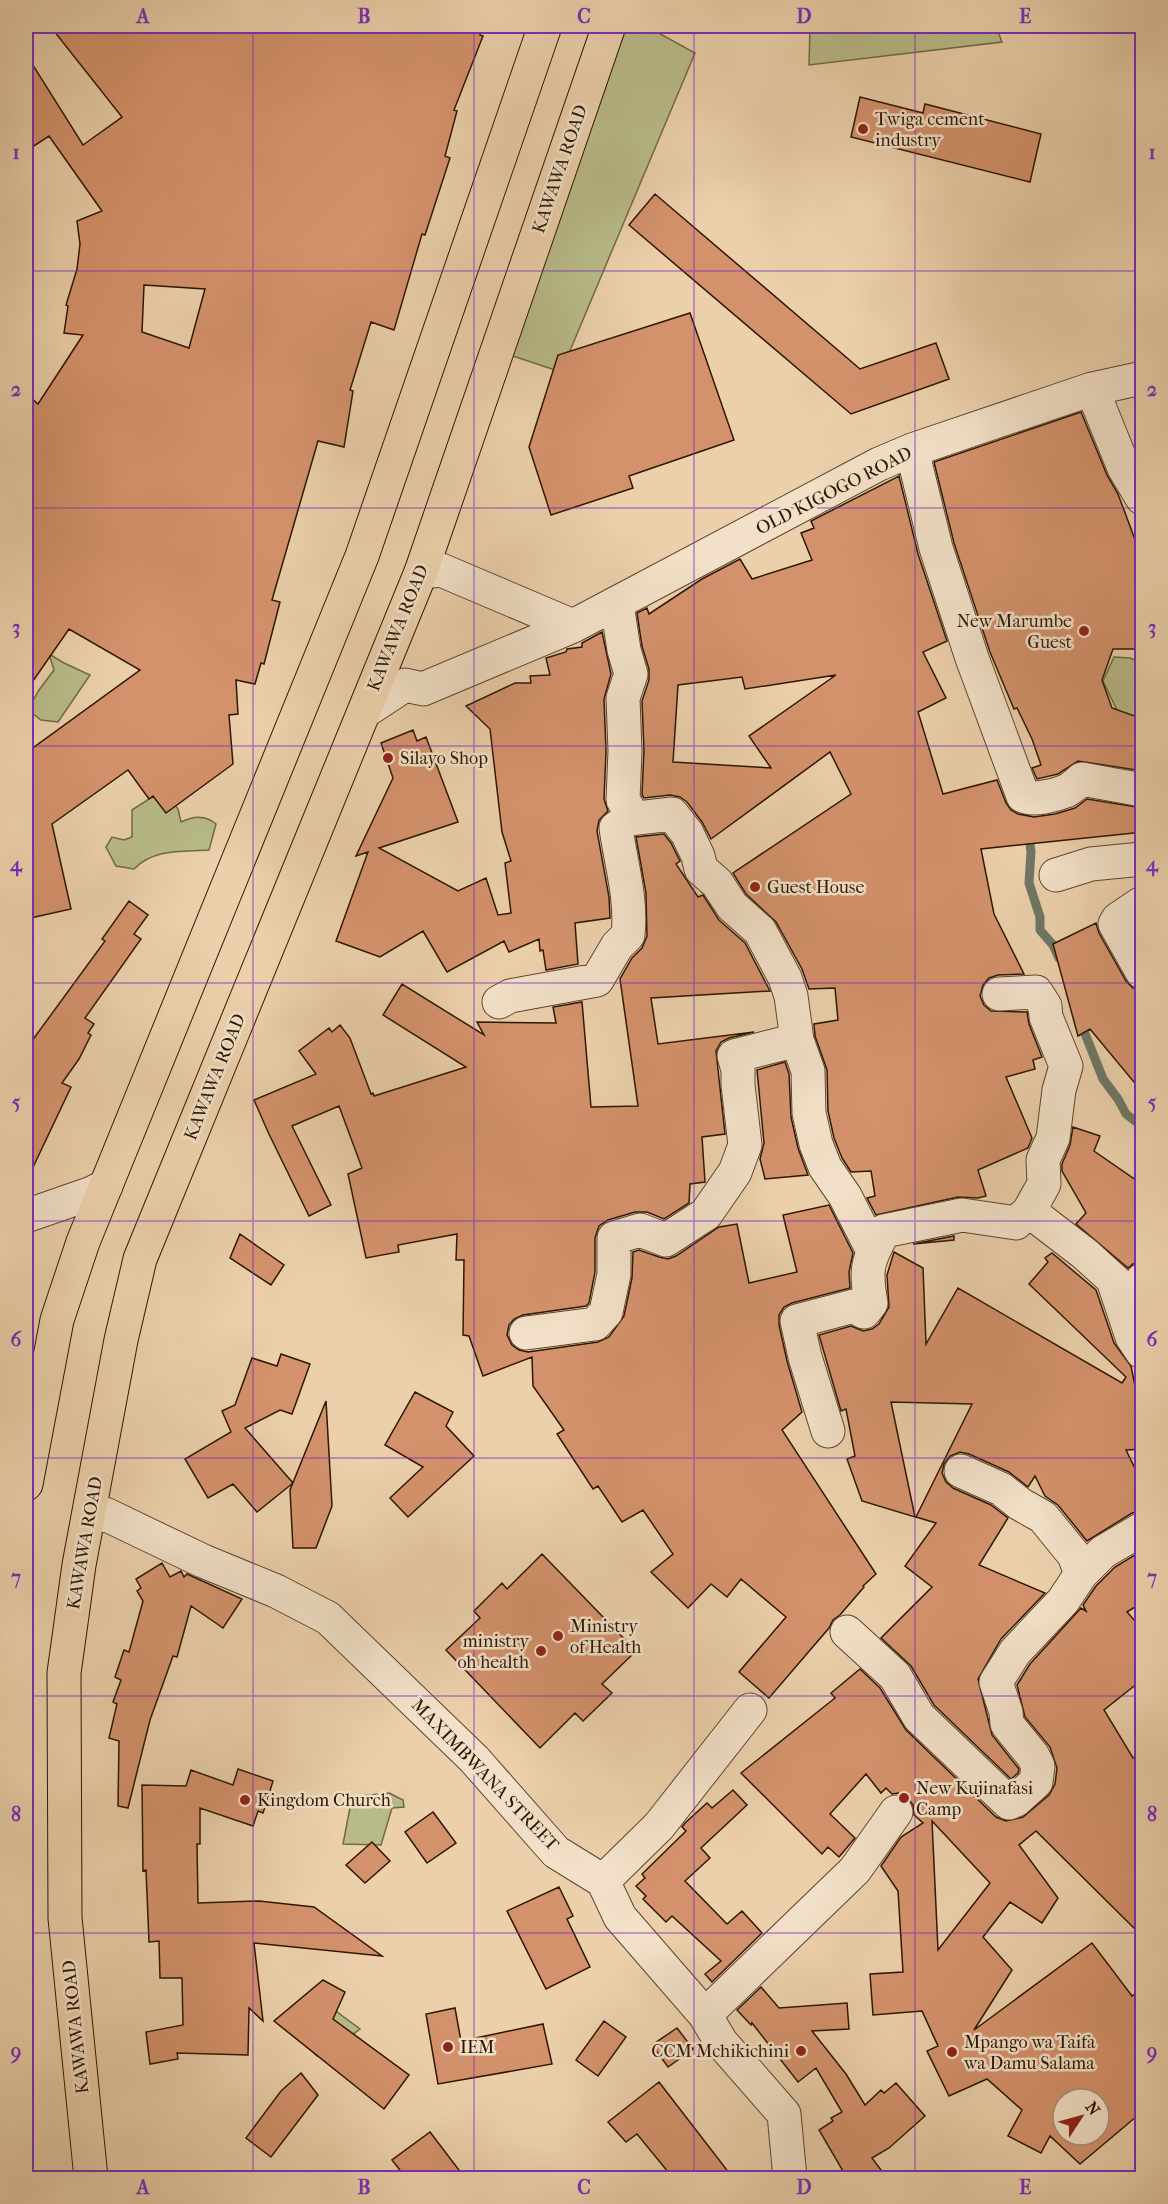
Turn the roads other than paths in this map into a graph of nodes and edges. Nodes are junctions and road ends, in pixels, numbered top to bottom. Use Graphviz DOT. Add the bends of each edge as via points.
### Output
graph roads {
  1 [pos="546,26"];
  2 [pos="609,26"];
  3 [pos="1143,378"];
  4 [pos="1092,389"];
  5 [pos="912,450"];
  6 [pos="1143,498"];
  7 [pos="421,572"];
  8 [pos="617,604"];
  9 [pos="573,626"];
  10 [pos="364,712"];
  11 [pos="1143,790"];
  12 [pos="629,819"];
  13 [pos="1143,859"];
  14 [pos="1056,875"];
  15 [pos="1143,903"];
  16 [pos="1143,972"];
  17 [pos="999,994"];
  18 [pos="499,1002"];
  19 [pos="797,1040"];
  20 [pos="106,1186"];
  21 [pos="1029,1210"];
  22 [pos="26,1216"];
  23 [pos="873,1251"];
  24 [pos="1128,1280"];
  25 [pos="526,1333"];
  26 [pos="1143,1352"];
  27 [pos="828,1431"];
  28 [pos="961,1472"];
  29 [pos="26,1484"];
  30 [pos="88,1518"];
  31 [pos="1143,1530"];
  32 [pos="1081,1574"];
  33 [pos="847,1632"];
  34 [pos="750,1710"];
  35 [pos="896,1812"];
  36 [pos="603,1881"];
  37 [pos="705,2015"];
  38 [pos="91,2178"];
  39 [pos="790,2178"];
  1 -- 20 [label="main road" via="362,556"];
  2 -- 7 [label="main road, KAWAWA ROAD"];
  3 -- 4 [label="street, OLD KIGOGO ROAD"];
  4 -- 5 [label="street, OLD KIGOGO ROAD"];
  4 -- 6 [label="street" via="1124,468"];
  5 -- 8 [label="street, OLD KIGOGO ROAD"];
  5 -- 11 [label="street" via="936,548 1023,796 1029,799 1069,790 1082,778"];
  7 -- 9 [label="street" via="441,570"];
  7 -- 10 [label="main road, KAWAWA ROAD"];
  8 -- 9 [label="street, OLD KIGOGO ROAD"];
  8 -- 12 [label="street" via="631,674 623,698 623,800"];
  9 -- 10 [label="street, OLD KIGOGO ROAD" via="423,689 405,686"];
  10 -- 30 [label="main road, KAWAWA ROAD" via="140,1259"];
  12 -- 18 [label="street" via="616,828 626,880 628,935 597,980 510,996"];
  12 -- 19 [label="street" via="672,814 687,833 701,869 717,883 732,906 760,931 785,978"];
  13 -- 14 [label="street" via="1091,864"];
  15 -- 16 [label="street" via="1115,924"];
  17 -- 21 [label="street" via="1036,992 1046,1006 1046,1017 1066,1066 1053,1138 1043,1160 1044,1184"];
  19 -- 23 [label="street" via="808,1071 809,1113 816,1144"];
  19 -- 25 [label="street" via="734,1056 745,1145 735,1172 706,1214 666,1240 640,1230 614,1238 614,1274 606,1312 595,1324"];
  20 -- 22 [label="street"];
  20 -- 29 [label="main road" via="57,1320"];
  21 -- 23 [label="street" via="1016,1223 962,1215 884,1231"];
  21 -- 24 [label="street" via="1085,1254"];
  23 -- 27 [label="street" via="866,1276 870,1303 864,1312 854,1306 797,1321"];
  24 -- 26 [label="street" via="1132,1337"];
  28 -- 32 [label="street" via="1001,1489 1043,1517 1074,1555"];
  30 -- 36 [label="street, MAXIMBWANA STREET" via="105,1514 328,1618 474,1759 556,1852"];
  30 -- 38 [label="main road, KAWAWA ROAD" via="64,1673 65,1918"];
  31 -- 32 [label="street" via="1103,1552"];
  32 -- 33 [label="street" via="1063,1601 1015,1652 996,1682 1007,1724 1038,1766 1036,1782 1009,1803 919,1717 896,1676"];
  34 -- 36 [label="street" via="659,1826"];
  35 -- 37 [label="street" via="855,1870"];
  36 -- 37 [label="street" via="620,1917"];
  37 -- 39 [label="street" via="721,2042 784,2114"];
}
